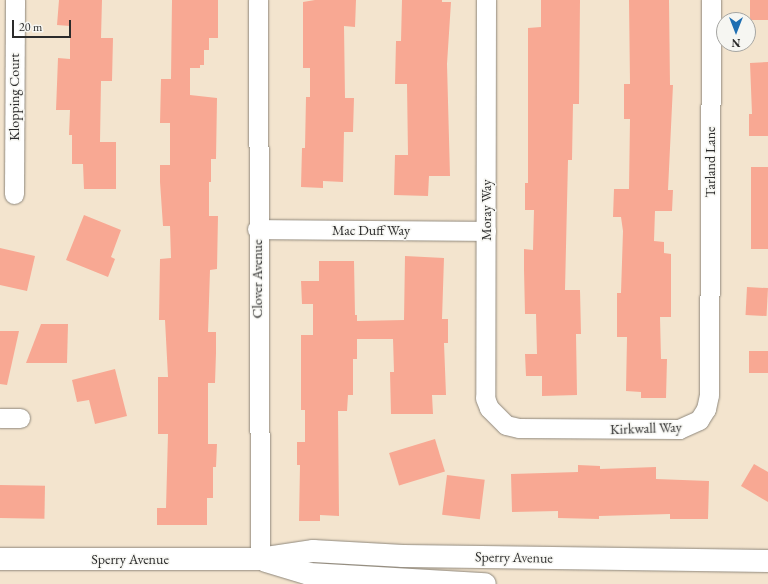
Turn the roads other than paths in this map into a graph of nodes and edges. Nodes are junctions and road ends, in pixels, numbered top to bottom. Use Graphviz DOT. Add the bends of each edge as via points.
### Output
graph roads {
  1 [pos="15,0"];
  2 [pos="258,0"];
  3 [pos="486,0"];
  4 [pos="711,0"];
  5 [pos="14,194"];
  6 [pos="257,229"];
  7 [pos="486,231"];
  8 [pos="709,324"];
  9 [pos="496,417"];
  10 [pos="0,418"];
  11 [pos="20,418"];
  12 [pos="0,559"];
  13 [pos="260,559"];
  14 [pos="768,561"];
  15 [pos="485,584"];
  1 -- 5 [label="street, Klopping Court"];
  2 -- 6 [label="street, Clover Avenue"];
  3 -- 7 [label="street, Moray Way"];
  4 -- 8 [label="street, Tarland Lane"];
  6 -- 7 [label="street, Mac Duff Way"];
  6 -- 13 [label="street, Clover Avenue"];
  7 -- 9 [label="street, Moray Way" via="485,398"];
  8 -- 9 [label="street, Kirkwall Way" via="709,395 706,409 699,420 690,426 680,429 519,428 506,425"];
  10 -- 11 [label="street"];
  12 -- 13 [label="main road, Sperry Avenue"];
  13 -- 14 [label="main road, Sperry Avenue" via="314,551 403,556"];
  13 -- 15 [label="main road, Sperry Avenue" via="309,574"];
}
